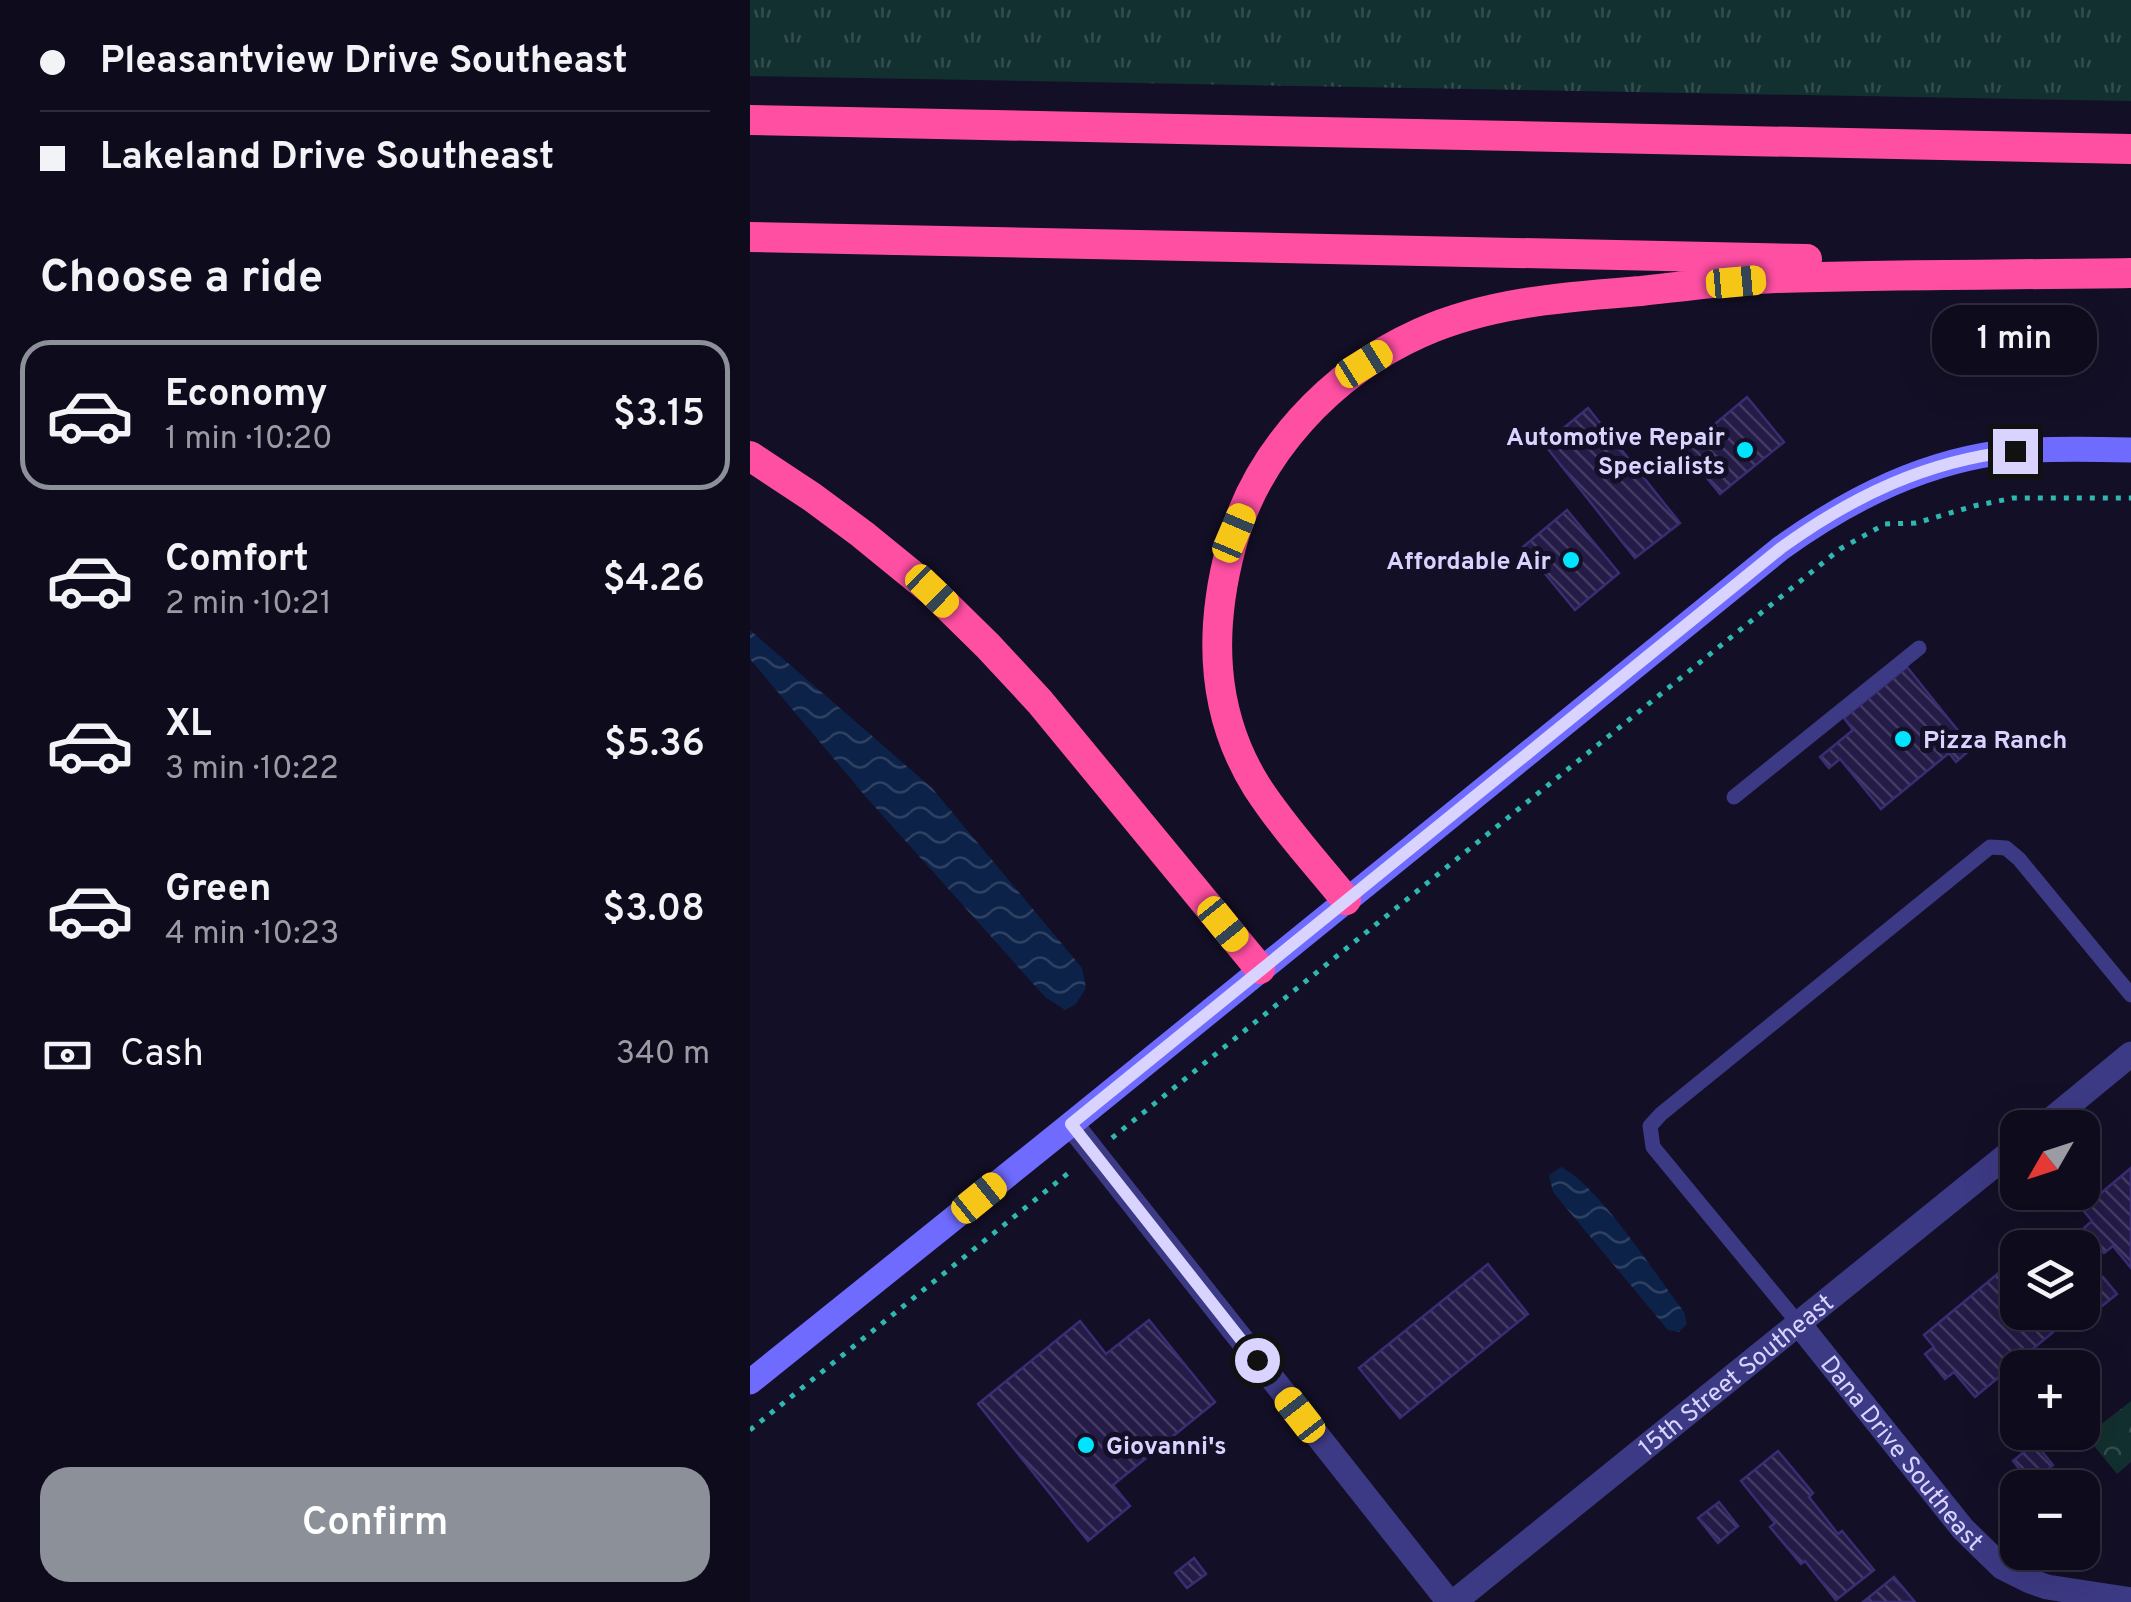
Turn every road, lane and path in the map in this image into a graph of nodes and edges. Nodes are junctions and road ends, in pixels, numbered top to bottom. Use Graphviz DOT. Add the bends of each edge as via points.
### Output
graph roads {
  1 [pos="750,120"];
  2 [pos="2131,150"];
  3 [pos="750,237"];
  4 [pos="2131,269"];
  5 [pos="2131,450"];
  6 [pos="750,456"];
  7 [pos="2131,498"];
  8 [pos="1919,648"];
  9 [pos="1734,798"];
  10 [pos="1346,900"];
  11 [pos="1260,970"];
  12 [pos="2131,995"];
  13 [pos="2131,1054"];
  14 [pos="2062,1110"];
  15 [pos="1071,1124"];
  16 [pos="1092,1154"];
  17 [pos="2000,1161"];
  18 [pos="1799,1324"];
  19 [pos="750,1382"];
  20 [pos="750,1430"];
  21 [pos="2131,1600"];
  22 [pos="1452,1602"];
  1 -- 2 [label="highway"];
  3 -- 4 [label="highway"];
  4 -- 10 [label="highway" via="1773,278 1550,299 1423,332 1334,387 1286,438 1249,499 1225,568 1216,647 1224,705 1241,757"];
  5 -- 10 [label="main road" via="1995,454 1930,469 1837,509"];
  6 -- 11 [label="highway" via="862,534 988,646"];
  7 -- 16 [label="path" via="2013,498 1916,523 1886,524 1840,549"];
  8 -- 9 [label="lane"];
  10 -- 11 [label="main road"];
  11 -- 15 [label="main road"];
  12 -- 18 [label="lane" via="2019,859 2006,848 1990,847 1661,1114 1650,1126 1653,1146"];
  13 -- 14 [label="street"];
  15 -- 16 [label="street"];
  15 -- 19 [label="main road"];
  16 -- 20 [label="path"];
  16 -- 22 [label="street"];
  17 -- 18 [label="street, 15th Street Southeast"];
  18 -- 21 [label="street, Dana Drive Southeast" via="2002,1568 2047,1587"];
  18 -- 22 [label="street, 15th Street Southeast"];
}
